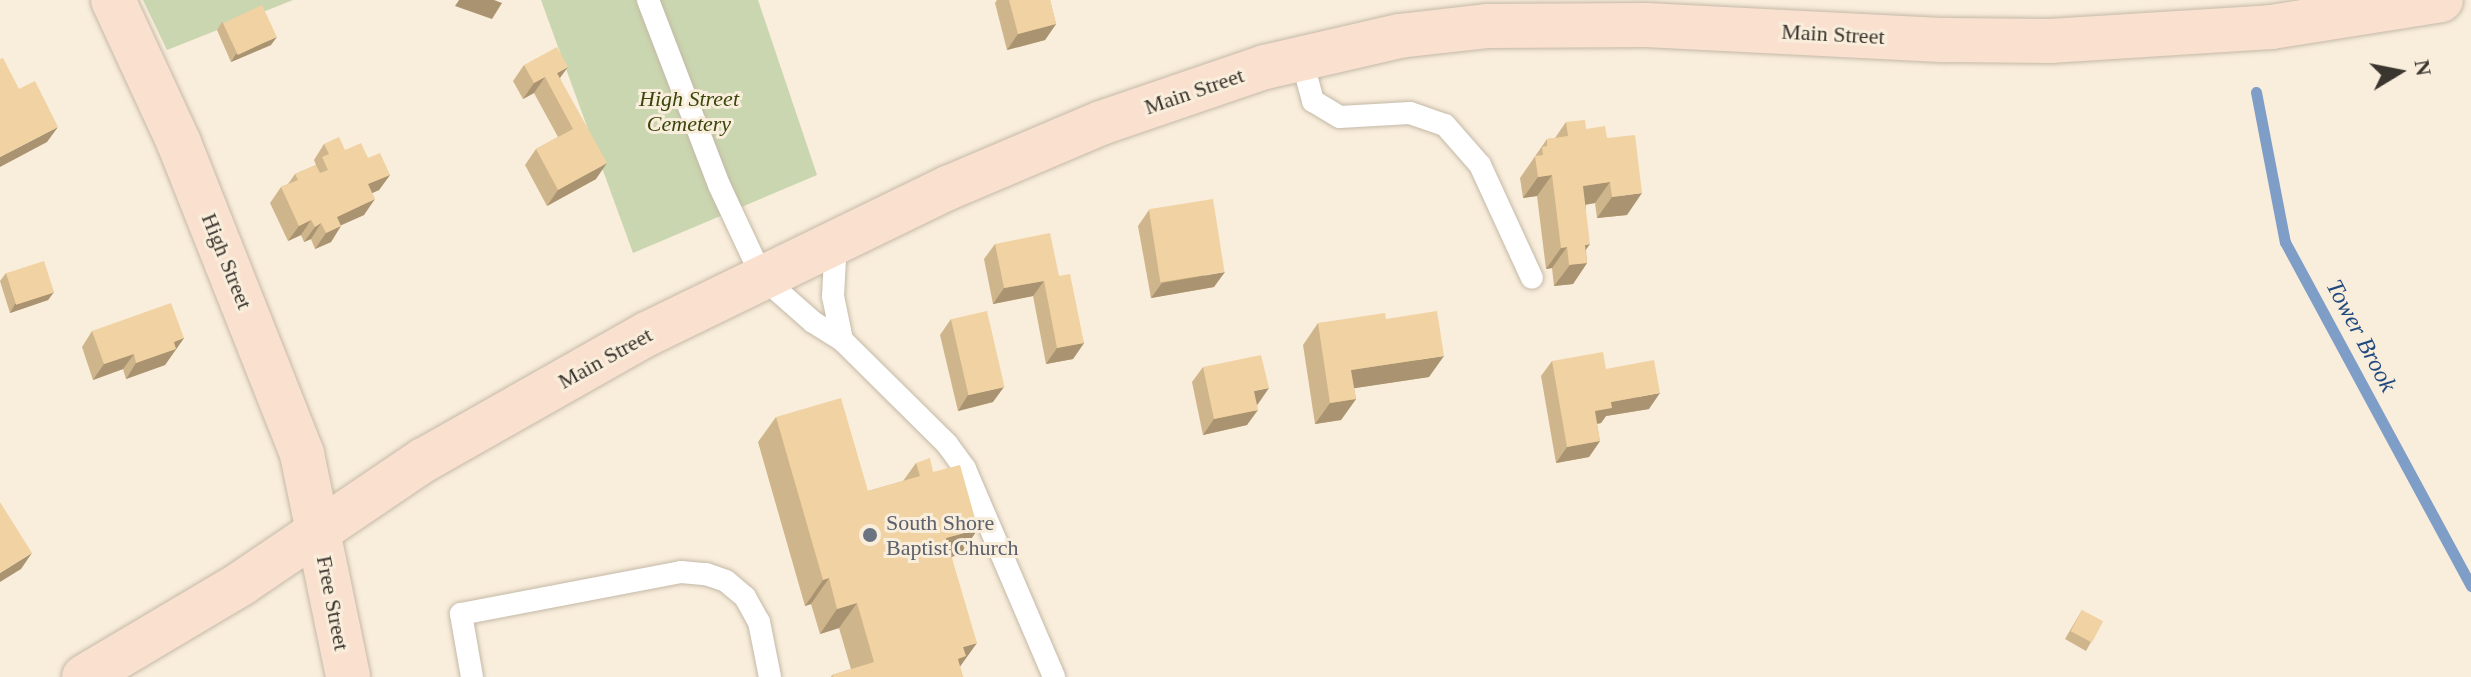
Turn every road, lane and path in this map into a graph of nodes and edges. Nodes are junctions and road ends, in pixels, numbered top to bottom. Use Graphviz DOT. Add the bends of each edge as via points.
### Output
graph roads {
  1 [pos="113,0"];
  2 [pos="648,0"];
  3 [pos="2441,0"];
  4 [pos="1301,57"];
  5 [pos="836,241"];
  6 [pos="762,277"];
  7 [pos="1532,278"];
  8 [pos="842,340"];
  9 [pos="318,530"];
  10 [pos="84,677"];
  11 [pos="348,677"];
  12 [pos="472,677"];
  13 [pos="770,677"];
  14 [pos="1054,677"];
  1 -- 9 [label="main road, High Street" via="247,309 302,454"];
  2 -- 6 [label="lane" via="719,185"];
  3 -- 4 [label="main road, Main Street" via="2271,27 2050,41 1646,25 1488,26 1399,36"];
  4 -- 5 [label="main road, Main Street" via="1101,123"];
  4 -- 7 [label="lane" via="1313,101 1340,117 1410,113 1445,125 1480,165"];
  5 -- 6 [label="main road, Main Street"];
  5 -- 8 [label="lane" via="833,296"];
  6 -- 8 [label="lane"];
  6 -- 9 [label="main road, Main Street" via="597,360 424,460"];
  8 -- 14 [label="lane" via="947,444 965,469"];
  9 -- 10 [label="main road, Main Street" via="242,583"];
  9 -- 11 [label="main road, Free Street"];
  12 -- 13 [label="lane" via="461,614 681,572 726,581 745,597 759,622"];
}
